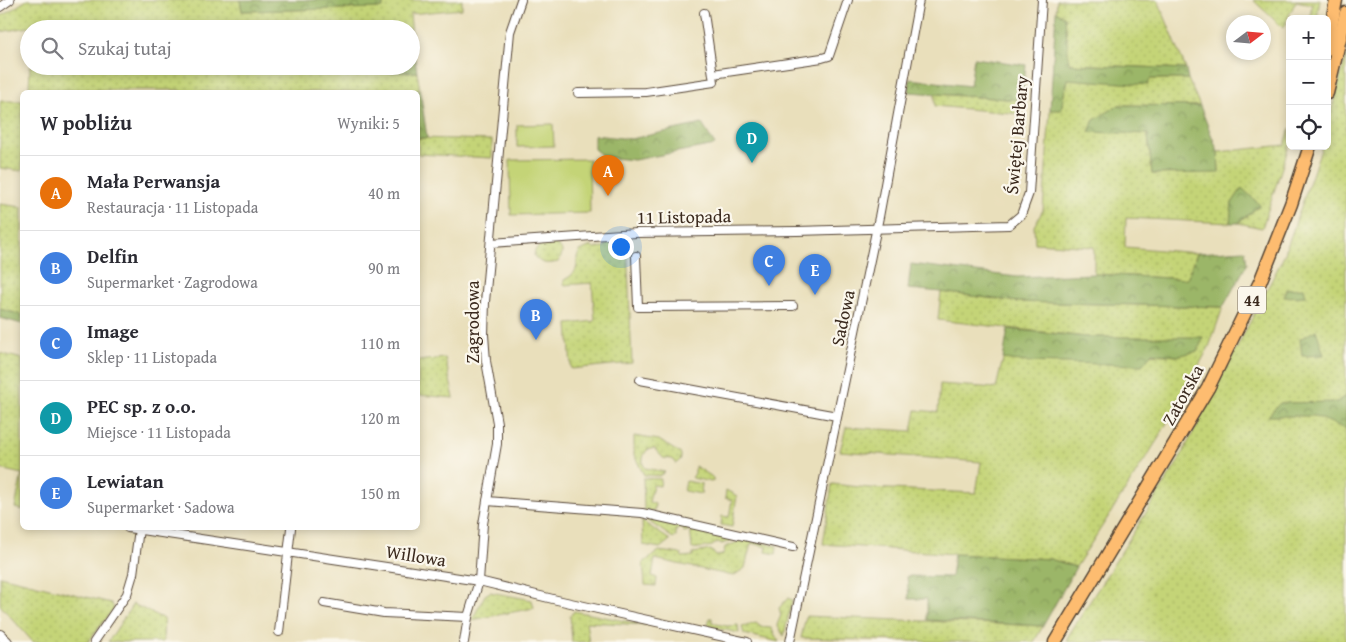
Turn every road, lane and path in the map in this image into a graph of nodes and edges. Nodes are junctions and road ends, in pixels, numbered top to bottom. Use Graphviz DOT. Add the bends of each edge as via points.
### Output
graph roads {
  1 [pos="10,0"];
  2 [pos="522,0"];
  3 [pos="848,0"];
  4 [pos="919,0"];
  5 [pos="1042,0"];
  6 [pos="1336,0"];
  7 [pos="0,6"];
  8 [pos="704,13"];
  9 [pos="1346,13"];
  10 [pos="1331,27"];
  11 [pos="713,74"];
  12 [pos="1331,76"];
  13 [pos="578,93"];
  14 [pos="1308,150"];
  15 [pos="877,228"];
  16 [pos="491,243"];
  17 [pos="636,256"];
  18 [pos="793,306"];
  19 [pos="640,380"];
  20 [pos="837,416"];
  21 [pos="487,502"];
  22 [pos="138,530"];
  23 [pos="145,530"];
  24 [pos="291,530"];
  25 [pos="793,547"];
  26 [pos="289,551"];
  27 [pos="480,581"];
  28 [pos="324,604"];
  29 [pos="468,617"];
  30 [pos="279,632"];
  31 [pos="0,634"];
  32 [pos="7,642"];
  33 [pos="94,642"];
  34 [pos="464,642"];
  35 [pos="747,642"];
  36 [pos="790,642"];
  37 [pos="1055,642"];
  1 -- 7 [label="street"];
  2 -- 16 [label="street, Zagrodowa" via="510,32"];
  3 -- 11 [label="street" via="829,56"];
  4 -- 15 [label="street, Sadowa"];
  5 -- 15 [label="street, Świętej Barbary" via="1029,193 1021,215 1008,225"];
  6 -- 10 [label="main road"];
  8 -- 11 [label="street"];
  9 -- 12 [label="main road"];
  11 -- 13 [label="street" via="714,82 646,92"];
  14 -- 37 [label="main road, Zatorska / 44" via="1260,282 1208,388"];
  15 -- 16 [label="street, 11 Listopada" via="636,232"];
  15 -- 20 [label="street, Sadowa"];
  16 -- 21 [label="street, Zagrodowa" via="484,334 497,444"];
  17 -- 18 [label="street" via="638,307"];
  19 -- 20 [label="street"];
  20 -- 36 [label="street, Sadowa"];
  21 -- 25 [label="street" via="642,513"];
  21 -- 27 [label="street, Zagrodowa" via="482,524"];
  22 -- 33 [label="street" via="129,589"];
  23 -- 26 [label="street, Willowa"];
  24 -- 26 [label="street"];
  26 -- 27 [label="street, Willowa"];
  26 -- 30 [label="street"];
  27 -- 29 [label="street, Zagrodowa"];
  27 -- 35 [label="street, Willowa"];
  28 -- 29 [label="street" via="384,613"];
  29 -- 34 [label="street, Zagrodowa"];
  31 -- 32 [label="street"];
}
